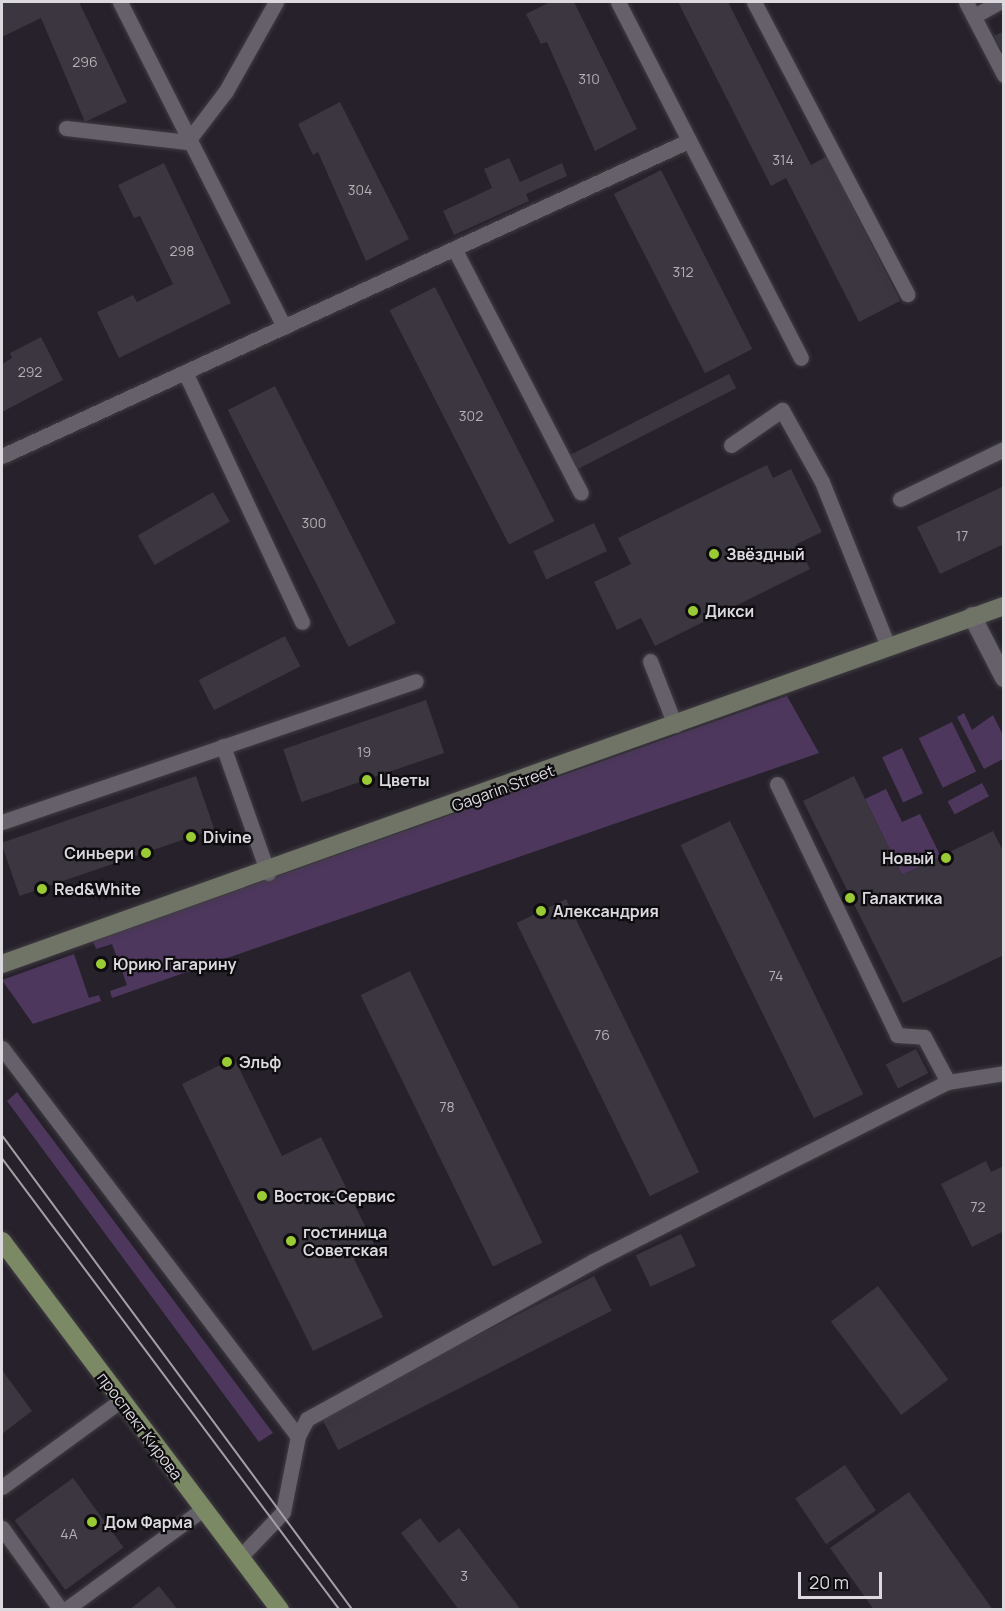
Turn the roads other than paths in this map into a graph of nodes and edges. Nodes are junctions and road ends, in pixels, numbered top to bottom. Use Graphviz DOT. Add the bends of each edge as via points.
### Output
graph roads {
  1 [pos="120,2"];
  2 [pos="276,2"];
  3 [pos="618,2"];
  4 [pos="754,2"];
  5 [pos="966,2"];
  6 [pos="999,2"];
  7 [pos="974,16"];
  8 [pos="1004,75"];
  9 [pos="66,128"];
  10 [pos="688,141"];
  11 [pos="187,142"];
  12 [pos="456,252"];
  13 [pos="908,294"];
  14 [pos="284,327"];
  15 [pos="801,358"];
  16 [pos="185,372"];
  17 [pos="731,445"];
  18 [pos="1004,449"];
  19 [pos="2,456"];
  20 [pos="581,493"];
  21 [pos="900,499"];
  22 [pos="1004,606"];
  23 [pos="972,616"];
  24 [pos="302,622"];
  25 [pos="888,646"];
  26 [pos="650,660"];
  27 [pos="1004,678"];
  28 [pos="416,681"];
  29 [pos="675,725"];
  30 [pos="223,746"];
  31 [pos="777,784"];
  32 [pos="2,822"];
  33 [pos="268,873"];
  34 [pos="2,964"];
  35 [pos="2,1048"];
  36 [pos="1004,1073"];
  37 [pos="948,1082"];
  38 [pos="2,1241"];
  39 [pos="120,1401"];
  40 [pos="298,1436"];
  41 [pos="2,1487"];
  42 [pos="203,1509"];
  43 [pos="2,1528"];
  44 [pos="240,1557"];
  45 [pos="61,1610"];
  46 [pos="65,1610"];
  47 [pos="280,1610"];
  1 -- 11 [label="lane"];
  2 -- 11 [label="lane" via="226,91"];
  3 -- 10 [label="lane"];
  4 -- 13 [label="lane"];
  5 -- 7 [label="lane"];
  6 -- 7 [label="lane"];
  7 -- 8 [label="lane"];
  9 -- 11 [label="lane"];
  10 -- 12 [label="lane"];
  10 -- 15 [label="lane"];
  11 -- 14 [label="lane"];
  12 -- 14 [label="lane"];
  12 -- 20 [label="lane"];
  14 -- 16 [label="lane"];
  16 -- 19 [label="lane"];
  16 -- 24 [label="lane"];
  17 -- 25 [label="lane" via="782,410 822,482"];
  18 -- 21 [label="lane"];
  22 -- 23 [label="street, Gagarin Street"];
  23 -- 25 [label="street, Gagarin Street"];
  23 -- 27 [label="street"];
  25 -- 29 [label="street, Gagarin Street"];
  26 -- 29 [label="lane"];
  28 -- 30 [label="lane"];
  29 -- 33 [label="street, Gagarin Street"];
  30 -- 32 [label="lane"];
  30 -- 33 [label="lane"];
  31 -- 37 [label="lane" via="897,1035 924,1037"];
  33 -- 34 [label="street, Gagarin Street"];
  35 -- 40 [label="lane"];
  36 -- 37 [label="lane"];
  37 -- 40 [label="lane" via="593,1261 307,1419"];
  38 -- 39 [label="main road, проспект Кирова"];
  39 -- 41 [label="lane"];
  39 -- 42 [label="main road, проспект Кирова"];
  40 -- 44 [label="lane" via="283,1512"];
  42 -- 44 [label="main road, проспект Кирова"];
  42 -- 46 [label="lane"];
  43 -- 45 [label="lane"];
  44 -- 47 [label="main road, проспект Кирова"];
}
